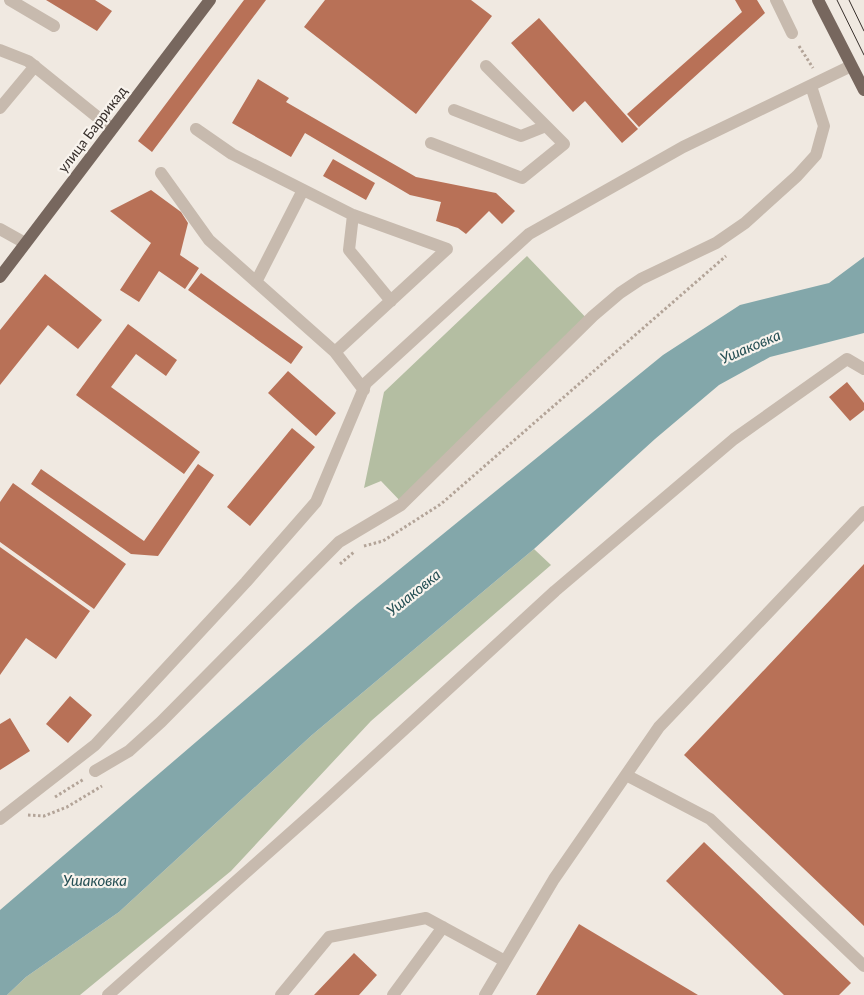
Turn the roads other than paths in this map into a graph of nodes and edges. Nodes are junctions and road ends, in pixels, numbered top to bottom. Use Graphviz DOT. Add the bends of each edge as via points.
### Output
graph roads {
  1 [pos="10,0"];
  2 [pos="210,0"];
  3 [pos="776,0"];
  4 [pos="821,1"];
  5 [pos="54,26"];
  6 [pos="792,33"];
  7 [pos="0,50"];
  8 [pos="35,66"];
  9 [pos="486,66"];
  10 [pos="851,66"];
  11 [pos="815,84"];
  12 [pos="864,90"];
  13 [pos="0,108"];
  14 [pos="454,110"];
  15 [pos="546,126"];
  16 [pos="111,128"];
  17 [pos="196,129"];
  18 [pos="431,143"];
  19 [pos="160,173"];
  20 [pos="303,190"];
  21 [pos="353,215"];
  22 [pos="0,229"];
  23 [pos="25,243"];
  24 [pos="0,277"];
  25 [pos="256,282"];
  26 [pos="391,301"];
  27 [pos="335,352"];
  28 [pos="864,369"];
  29 [pos="364,390"];
  30 [pos="864,512"];
  31 [pos="95,771"];
  32 [pos="626,775"];
  33 [pos="0,820"];
  34 [pos="443,927"];
  35 [pos="505,961"];
  36 [pos="864,966"];
  37 [pos="108,995"];
  38 [pos="281,995"];
  39 [pos="393,995"];
  40 [pos="485,995"];
  1 -- 5 [label="street"];
  2 -- 16 [label="main road, улица Баррикад"];
  3 -- 6 [label="street"];
  4 -- 10 [label="main road"];
  7 -- 8 [label="street" via="28,60"];
  8 -- 13 [label="street"];
  8 -- 16 [label="street"];
  9 -- 15 [label="street"];
  10 -- 11 [label="street"];
  10 -- 12 [label="main road"];
  11 -- 29 [label="street" via="683,147 529,234 366,383"];
  11 -- 31 [label="street" via="824,126 816,155 797,176 745,223 716,243 641,279 600,311 401,505 339,542 161,722 129,751"];
  14 -- 15 [label="street" via="520,136"];
  15 -- 18 [label="street" via="564,144 522,178"];
  16 -- 23 [label="main road, улица Баррикад"];
  17 -- 20 [label="street" via="232,154"];
  19 -- 25 [label="street" via="209,240"];
  20 -- 21 [label="street"];
  20 -- 25 [label="street"];
  21 -- 26 [label="street" via="349,250"];
  21 -- 26 [label="street" via="447,249"];
  22 -- 23 [label="street"];
  23 -- 24 [label="main road, улица Баррикад"];
  25 -- 27 [label="street"];
  26 -- 27 [label="street"];
  27 -- 29 [label="street"];
  28 -- 37 [label="street" via="847,359 734,439 555,591"];
  29 -- 33 [label="street" via="316,502 95,745"];
  30 -- 32 [label="street" via="659,727"];
  32 -- 35 [label="street" via="554,880"];
  32 -- 36 [label="street" via="710,819"];
  34 -- 35 [label="street"];
  34 -- 38 [label="street" via="426,918 329,937"];
  34 -- 39 [label="street"];
  35 -- 40 [label="street"];
}
